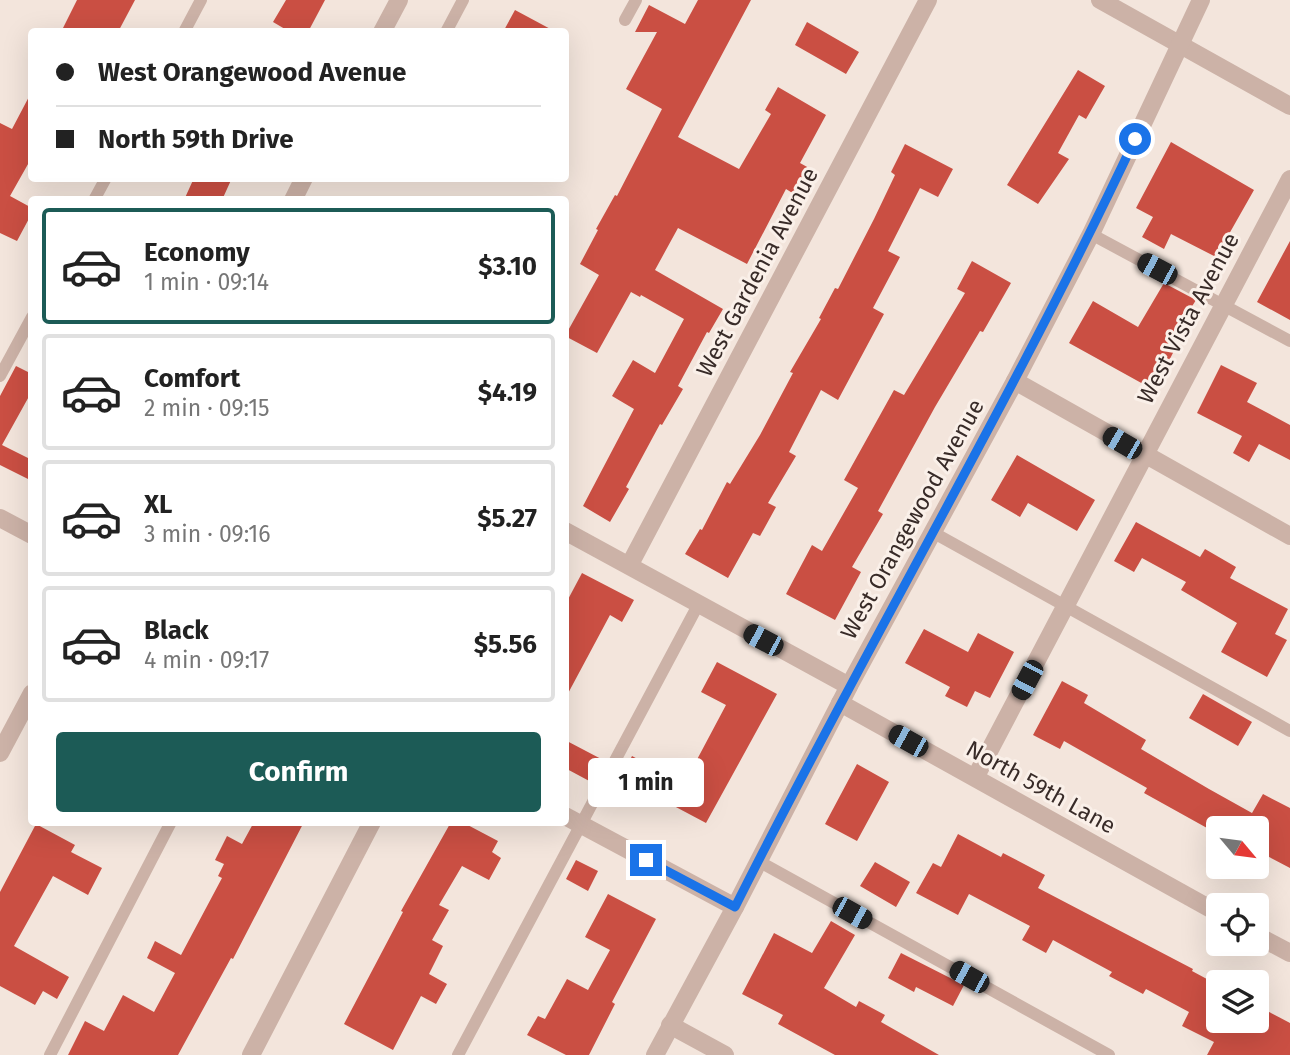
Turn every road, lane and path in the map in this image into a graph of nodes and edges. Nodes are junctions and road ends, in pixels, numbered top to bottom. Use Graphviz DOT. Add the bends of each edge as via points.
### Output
graph roads {
  1 [pos="201,0"];
  2 [pos="399,0"];
  3 [pos="463,0"];
  4 [pos="636,0"];
  5 [pos="929,0"];
  6 [pos="1100,0"];
  7 [pos="1201,0"];
  8 [pos="625,20"];
  9 [pos="186,28"];
  10 [pos="384,28"];
  11 [pos="448,28"];
  12 [pos="1178,45"];
  13 [pos="1290,106"];
  14 [pos="1290,179"];
  15 [pos="1091,234"];
  16 [pos="1224,304"];
  17 [pos="28,324"];
  18 [pos="1290,341"];
  19 [pos="0,376"];
  20 [pos="1015,382"];
  21 [pos="1143,455"];
  22 [pos="0,518"];
  23 [pos="28,533"];
  24 [pos="569,533"];
  25 [pos="933,533"];
  26 [pos="1290,537"];
  27 [pos="629,566"];
  28 [pos="698,605"];
  29 [pos="1065,606"];
  30 [pos="849,686"];
  31 [pos="28,700"];
  32 [pos="841,703"];
  33 [pos="1290,732"];
  34 [pos="0,753"];
  35 [pos="975,778"];
  36 [pos="572,820"];
  37 [pos="169,826"];
  38 [pos="370,826"];
  39 [pos="758,861"];
  40 [pos="1206,906"];
  41 [pos="735,907"];
  42 [pos="1269,941"];
  43 [pos="1290,953"];
  44 [pos="670,1025"];
  45 [pos="50,1055"];
  46 [pos="251,1055"];
  47 [pos="458,1055"];
  48 [pos="654,1055"];
  49 [pos="725,1055"];
  50 [pos="1109,1055"];
  1 -- 9 [label="lane"];
  2 -- 10 [label="street"];
  3 -- 11 [label="lane"];
  4 -- 8 [label="lane"];
  5 -- 27 [label="street, West Gardenia Avenue"];
  6 -- 12 [label="street"];
  7 -- 12 [label="street, West Orangewood Avenue"];
  12 -- 13 [label="street"];
  12 -- 15 [label="street, West Orangewood Avenue"];
  14 -- 16 [label="street, West Vista Avenue"];
  15 -- 16 [label="lane"];
  15 -- 20 [label="street, West Orangewood Avenue"];
  16 -- 18 [label="lane"];
  16 -- 21 [label="street, West Vista Avenue"];
  17 -- 19 [label="lane"];
  20 -- 21 [label="street"];
  20 -- 25 [label="street, West Orangewood Avenue"];
  21 -- 26 [label="street"];
  21 -- 29 [label="street, West Vista Avenue"];
  22 -- 23 [label="street"];
  24 -- 27 [label="street"];
  25 -- 29 [label="lane"];
  25 -- 30 [label="street, West Orangewood Avenue"];
  27 -- 28 [label="street"];
  28 -- 30 [label="street"];
  28 -- 36 [label="lane"];
  29 -- 33 [label="lane"];
  29 -- 35 [label="street, West Vista Avenue"];
  30 -- 32 [label="street, West Orangewood Avenue"];
  31 -- 34 [label="street"];
  32 -- 35 [label="street, North 59th Lane"];
  32 -- 39 [label="street, West Orangewood Avenue"];
  35 -- 40 [label="street, North 59th Lane"];
  36 -- 41 [label="street"];
  36 -- 47 [label="lane"];
  37 -- 45 [label="lane"];
  38 -- 46 [label="street"];
  39 -- 41 [label="street, West Orangewood Avenue"];
  39 -- 50 [label="lane"];
  41 -- 44 [label="street, West Orangewood Avenue"];
  42 -- 43 [label="street"];
  44 -- 48 [label="street, West Orangewood Avenue"];
  44 -- 49 [label="street"];
}
